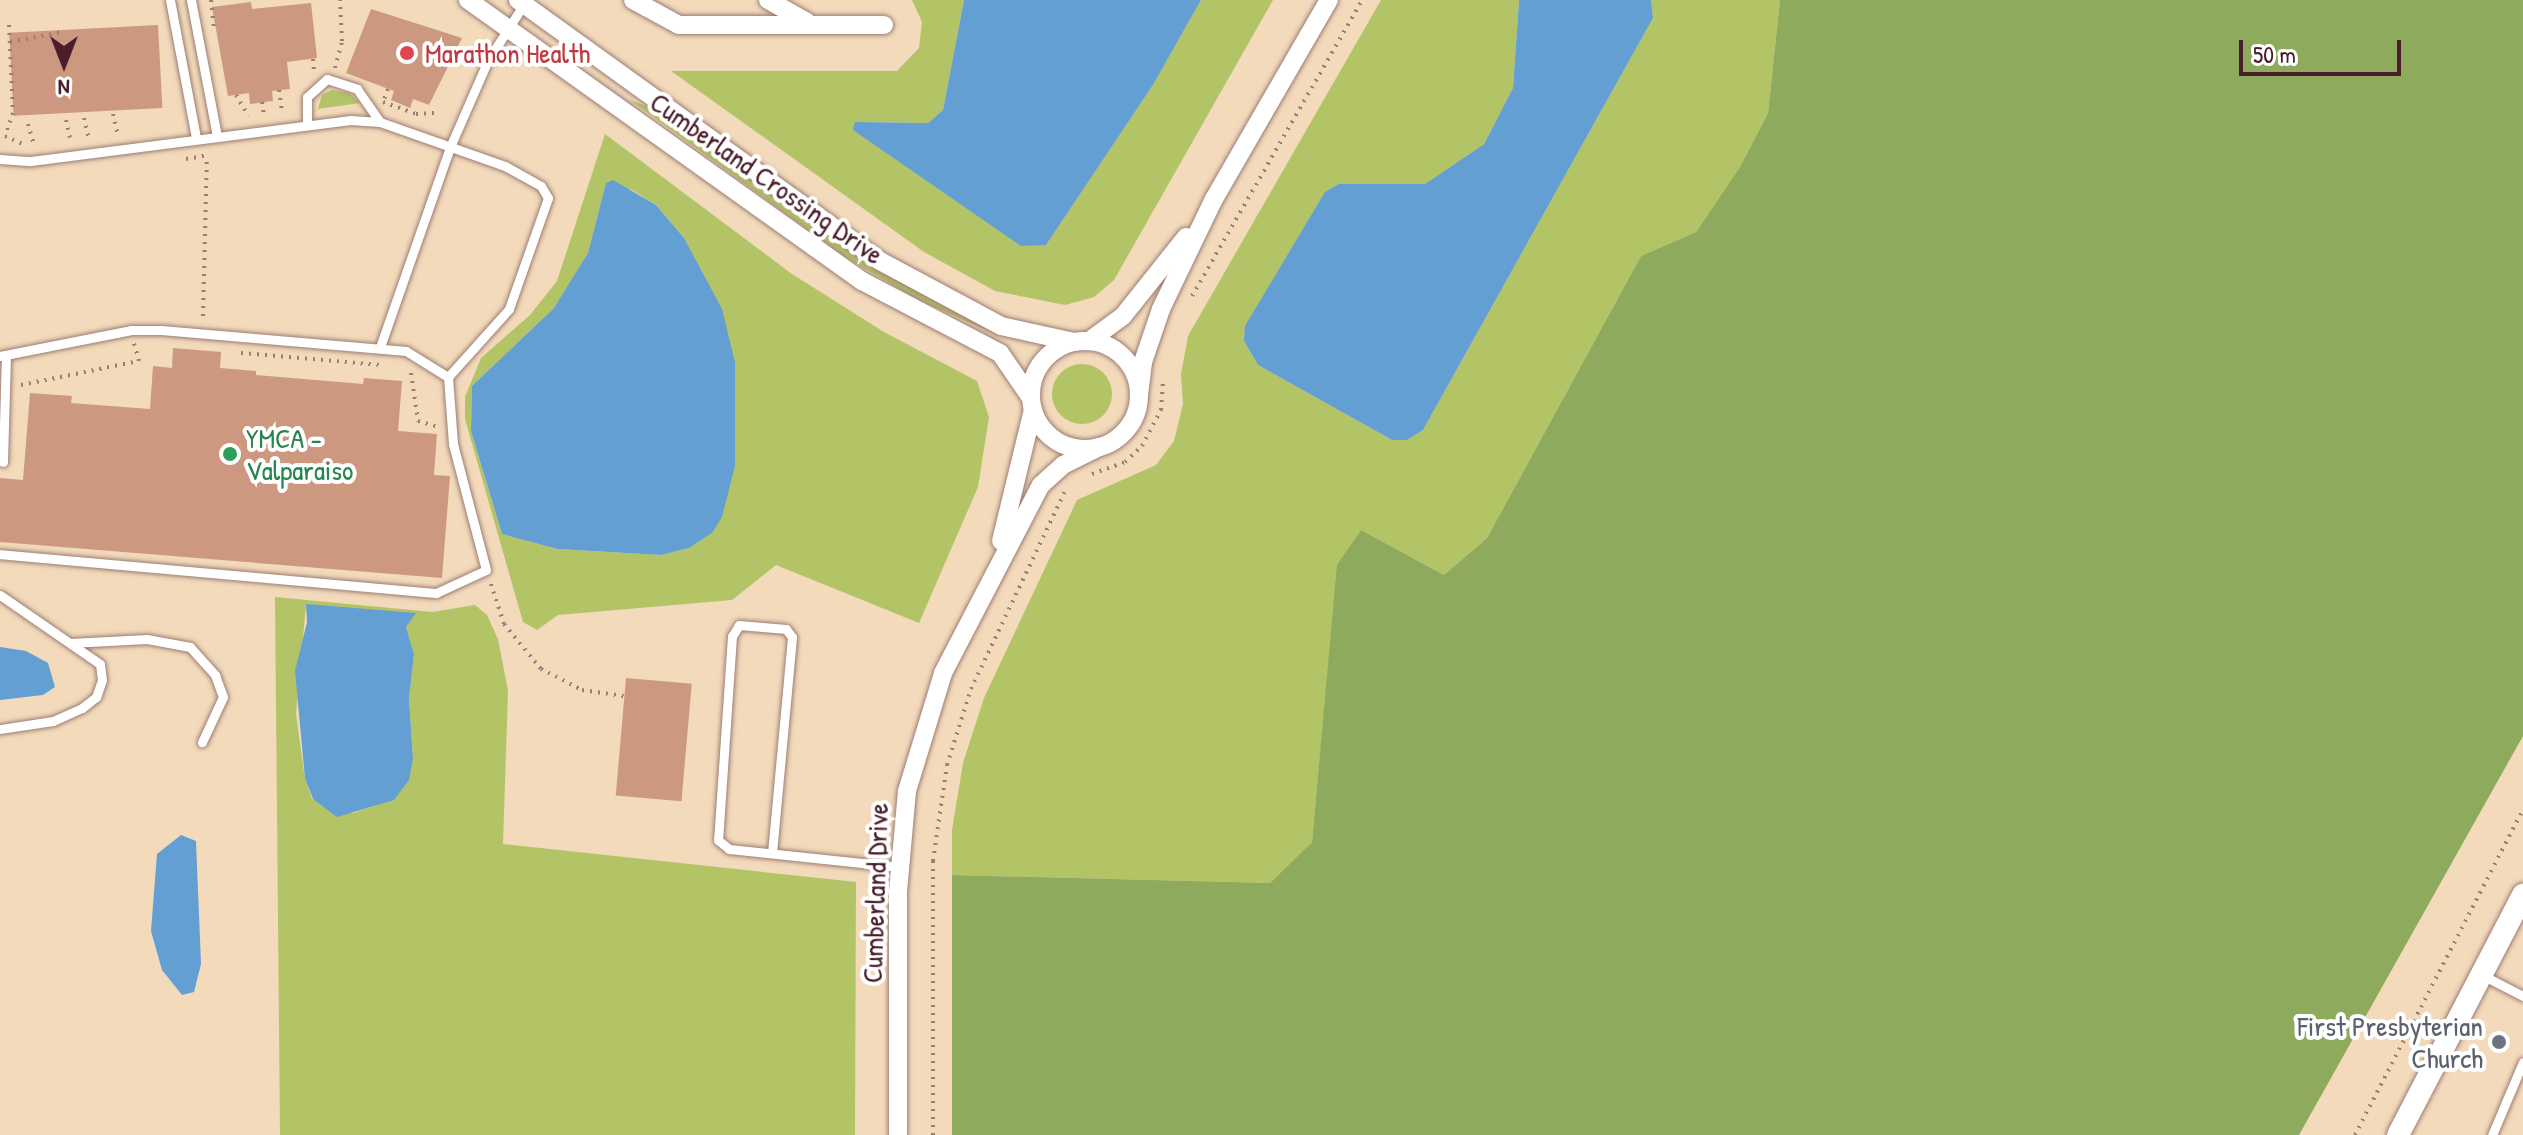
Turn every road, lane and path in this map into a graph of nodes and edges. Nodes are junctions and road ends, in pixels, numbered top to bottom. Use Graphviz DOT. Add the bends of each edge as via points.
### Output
graph roads {
  1 [pos="170,0"];
  2 [pos="191,0"];
  3 [pos="211,0"];
  4 [pos="340,0"];
  5 [pos="468,0"];
  6 [pos="633,0"];
  7 [pos="768,0"];
  8 [pos="1329,0"];
  9 [pos="1362,0"];
  10 [pos="521,2"];
  11 [pos="807,22"];
  12 [pos="9,25"];
  13 [pos="884,25"];
  14 [pos="508,28"];
  15 [pos="62,32"];
  16 [pos="215,41"];
  17 [pos="10,42"];
  18 [pos="313,59"];
  19 [pos="328,68"];
  20 [pos="321,69"];
  21 [pos="314,74"];
  22 [pos="306,82"];
  23 [pos="388,89"];
  24 [pos="279,90"];
  25 [pos="236,95"];
  26 [pos="262,102"];
  27 [pos="434,113"];
  28 [pos="113,114"];
  29 [pos="264,114"];
  30 [pos="248,116"];
  31 [pos="241,117"];
  32 [pos="84,118"];
  33 [pos="66,120"];
  34 [pos="380,122"];
  35 [pos="28,124"];
  36 [pos="307,125"];
  37 [pos="133,135"];
  38 [pos="217,136"];
  39 [pos="119,137"];
  40 [pos="196,138"];
  41 [pos="90,141"];
  42 [pos="72,143"];
  43 [pos="57,145"];
  44 [pos="43,147"];
  45 [pos="450,147"];
  46 [pos="34,148"];
  47 [pos="207,156"];
  48 [pos="0,159"];
  49 [pos="1214,199"];
  50 [pos="1190,299"];
  51 [pos="203,316"];
  52 [pos="1081,342"];
  53 [pos="150,343"];
  54 [pos="232,347"];
  55 [pos="380,347"];
  56 [pos="3,355"];
  57 [pos="392,360"];
  58 [pos="401,364"];
  59 [pos="1163,373"];
  60 [pos="448,377"];
  61 [pos="18,385"];
  62 [pos="1139,395"];
  63 [pos="1032,404"];
  64 [pos="442,440"];
  65 [pos="1099,447"];
  66 [pos="3,462"];
  67 [pos="1083,477"];
  68 [pos="1072,483"];
  69 [pos="0,554"];
  70 [pos="486,570"];
  71 [pos="992,574"];
  72 [pos="0,595"];
  73 [pos="70,643"];
  74 [pos="624,696"];
  75 [pos="0,729"];
  76 [pos="202,742"];
  77 [pos="2523,810"];
  78 [pos="772,853"];
  79 [pos="900,867"];
  80 [pos="2523,895"];
  81 [pos="2482,975"];
  82 [pos="2523,996"];
  83 [pos="2523,1062"];
  84 [pos="898,1135"];
  85 [pos="933,1135"];
  86 [pos="2355,1135"];
  87 [pos="2398,1135"];
  88 [pos="2492,1135"];
  1 -- 40 [label="lane"];
  2 -- 38 [label="lane"];
  3 -- 16 [label="path"];
  4 -- 19 [label="path" via="341,53 335,69"];
  5 -- 14 [label="street, Cumberland Crossing Drive"];
  6 -- 11 [label="street" via="679,25"];
  7 -- 11 [label="street"];
  8 -- 49 [label="street"];
  9 -- 50 [label="path"];
  10 -- 14 [label="lane"];
  10 -- 52 [label="street, Cumberland Crossing Drive" via="880,261 1001,326"];
  11 -- 13 [label="street"];
  12 -- 17 [label="path"];
  14 -- 45 [label="lane"];
  14 -- 63 [label="street, Cumberland Crossing Drive" via="850,274 1000,353"];
  15 -- 17 [label="path"];
  17 -- 46 [label="path" via="13,113 5,136"];
  18 -- 21 [label="path"];
  20 -- 21 [label="path"];
  21 -- 22 [label="path"];
  23 -- 27 [label="path" via="383,102 416,114"];
  24 -- 29 [label="path" via="285,110"];
  25 -- 30 [label="path"];
  26 -- 29 [label="path"];
  28 -- 39 [label="path"];
  29 -- 30 [label="path"];
  30 -- 31 [label="path"];
  32 -- 41 [label="path"];
  33 -- 42 [label="path"];
  34 -- 36 [label="lane"];
  34 -- 36 [label="lane" via="357,89 327,79 307,97"];
  34 -- 45 [label="lane"];
  35 -- 46 [label="path"];
  36 -- 38 [label="lane"];
  37 -- 39 [label="path"];
  38 -- 40 [label="lane"];
  39 -- 41 [label="path"];
  40 -- 48 [label="lane" via="31,161"];
  41 -- 42 [label="path"];
  42 -- 43 [label="path"];
  44 -- 46 [label="path"];
  45 -- 55 [label="lane"];
  45 -- 60 [label="lane" via="526,175 548,198 509,309"];
  47 -- 51 [label="path"];
  49 -- 52 [label="street" via="1123,316"];
  49 -- 62 [label="street" via="1161,309 1143,362"];
  52 -- 62 [label="street" via="1117,351 1128,362"];
  52 -- 63 [label="street" via="1039,366"];
  53 -- 61 [label="path" via="134,342 139,361"];
  54 -- 57 [label="path" via="262,358 377,367"];
  55 -- 56 [label="lane" via="131,330"];
  55 -- 60 [label="lane" via="416,354"];
  56 -- 66 [label="lane"];
  58 -- 64 [label="path" via="411,367 418,421 443,428"];
  59 -- 67 [label="path" via="1161,410 1142,446 1115,467"];
  60 -- 70 [label="lane" via="453,444"];
  62 -- 65 [label="street" via="1128,428"];
  63 -- 65 [label="street" via="1061,445"];
  63 -- 71 [label="street, Cumberland Drive" via="1024,464"];
  65 -- 71 [label="street, Cumberland Drive" via="1063,465 1041,485"];
  68 -- 85 [label="path" via="971,689 947,765 933,861"];
  69 -- 70 [label="lane" via="436,593"];
  70 -- 74 [label="path" via="504,624 541,669 582,690"];
  71 -- 79 [label="street, Cumberland Drive" via="943,673 907,791"];
  72 -- 73 [label="lane"];
  73 -- 75 [label="lane" via="100,664 96,697 53,721"];
  73 -- 76 [label="lane" via="147,639 190,647 215,675 223,697"];
  77 -- 86 [label="path"];
  78 -- 78 [label="lane" via="792,637 786,629 739,625 732,636 718,840 729,849"];
  78 -- 79 [label="lane"];
  79 -- 84 [label="street, Cumberland Drive"];
  80 -- 81 [label="street"];
  81 -- 82 [label="lane"];
  81 -- 87 [label="street"];
  83 -- 88 [label="lane"];
}
